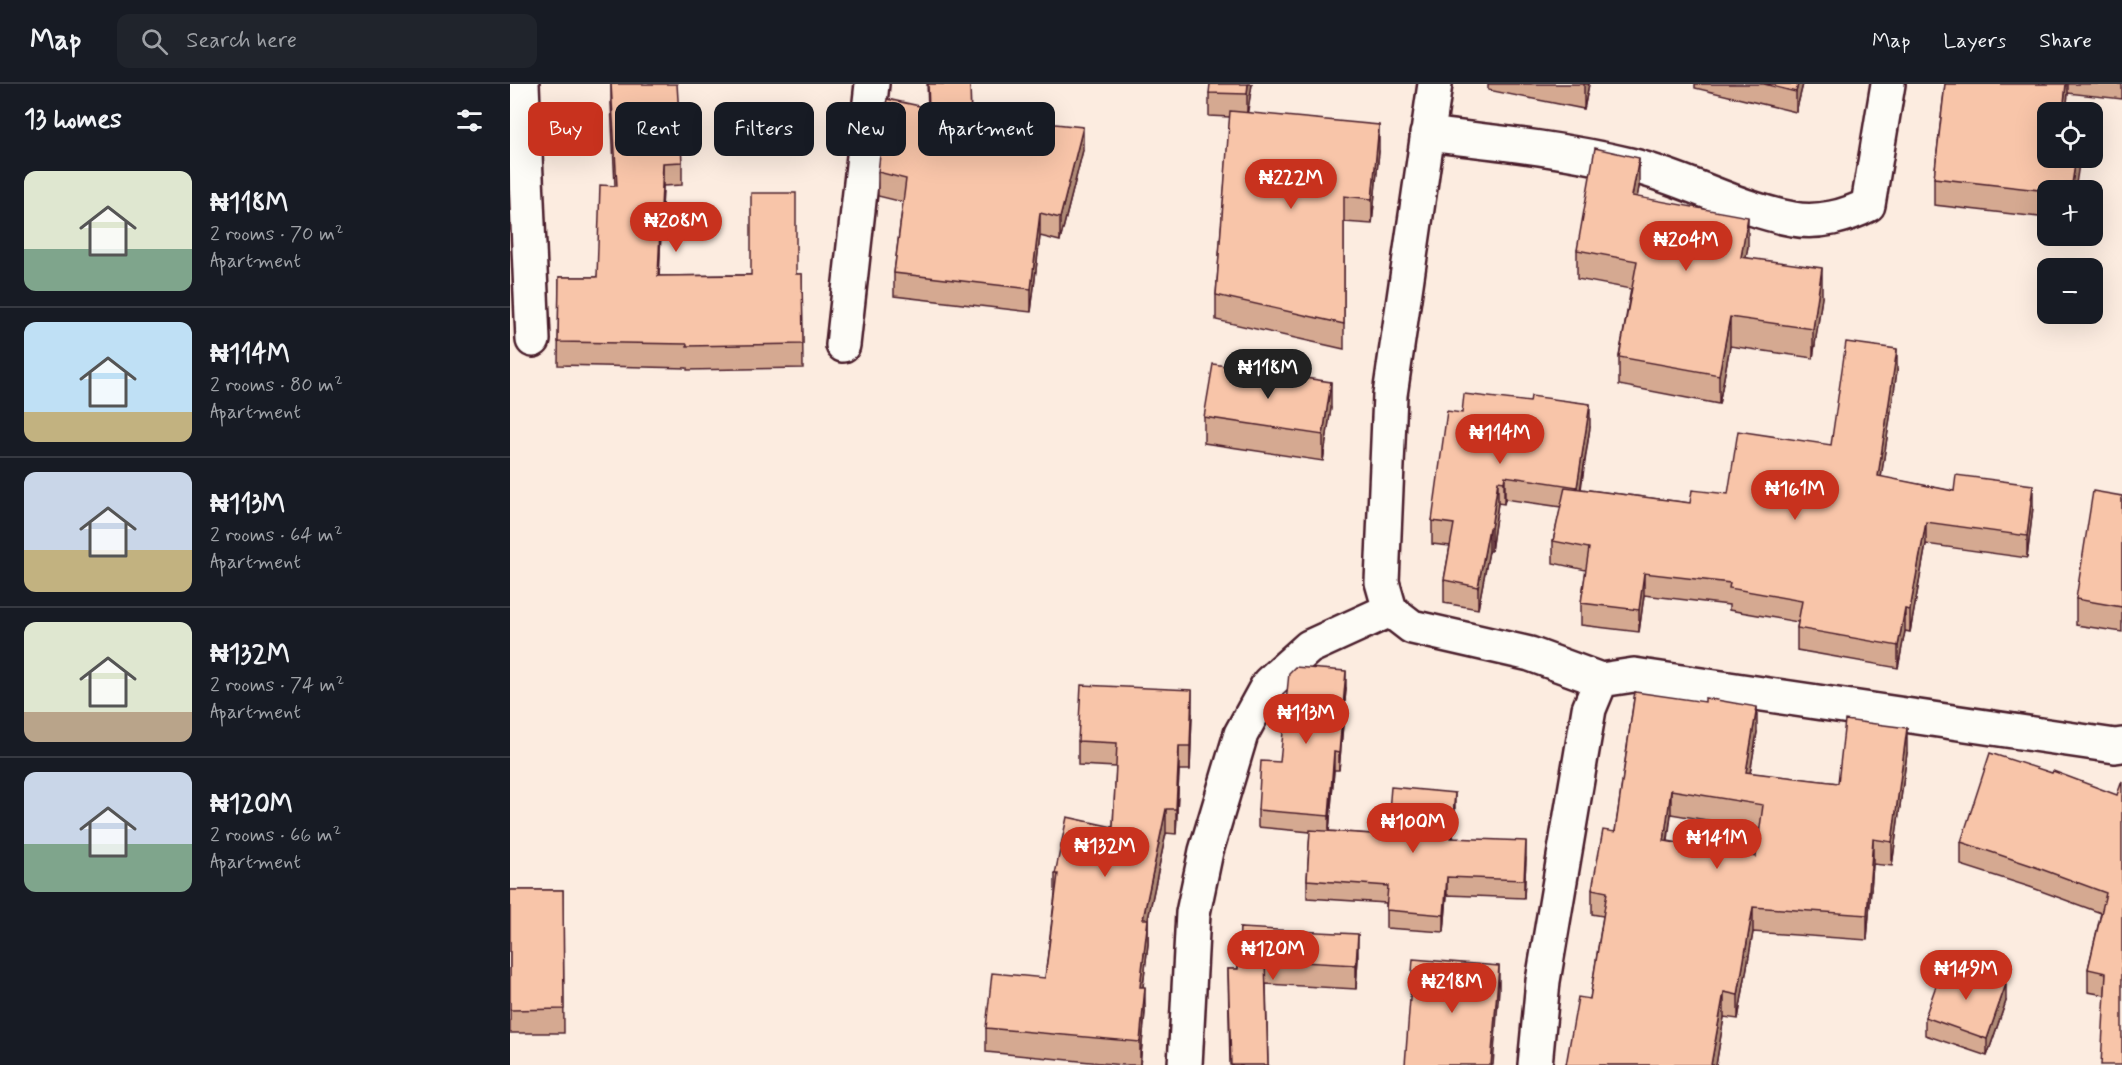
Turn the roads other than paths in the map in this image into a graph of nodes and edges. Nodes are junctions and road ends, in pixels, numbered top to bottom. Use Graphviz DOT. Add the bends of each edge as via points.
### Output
graph roads {
  1 [pos="522,84"];
  2 [pos="872,84"];
  3 [pos="1435,84"];
  4 [pos="1888,84"];
  5 [pos="1427,134"];
  6 [pos="533,340"];
  7 [pos="843,345"];
  8 [pos="1390,610"];
  9 [pos="1601,680"];
  10 [pos="2122,745"];
  11 [pos="1185,1065"];
  12 [pos="1535,1065"];
  1 -- 6 [label="street"];
  2 -- 7 [label="street"];
  3 -- 5 [label="street"];
  4 -- 5 [label="street" via="1868,205 1832,218 1795,220 1631,165"];
  5 -- 8 [label="street" via="1390,395 1382,582"];
  8 -- 9 [label="street" via="1412,627 1530,654"];
  8 -- 11 [label="street" via="1309,647 1269,683 1241,734 1206,850 1193,913"];
  9 -- 10 [label="street" via="1634,675"];
  9 -- 12 [label="street" via="1589,709 1543,981"];
}
